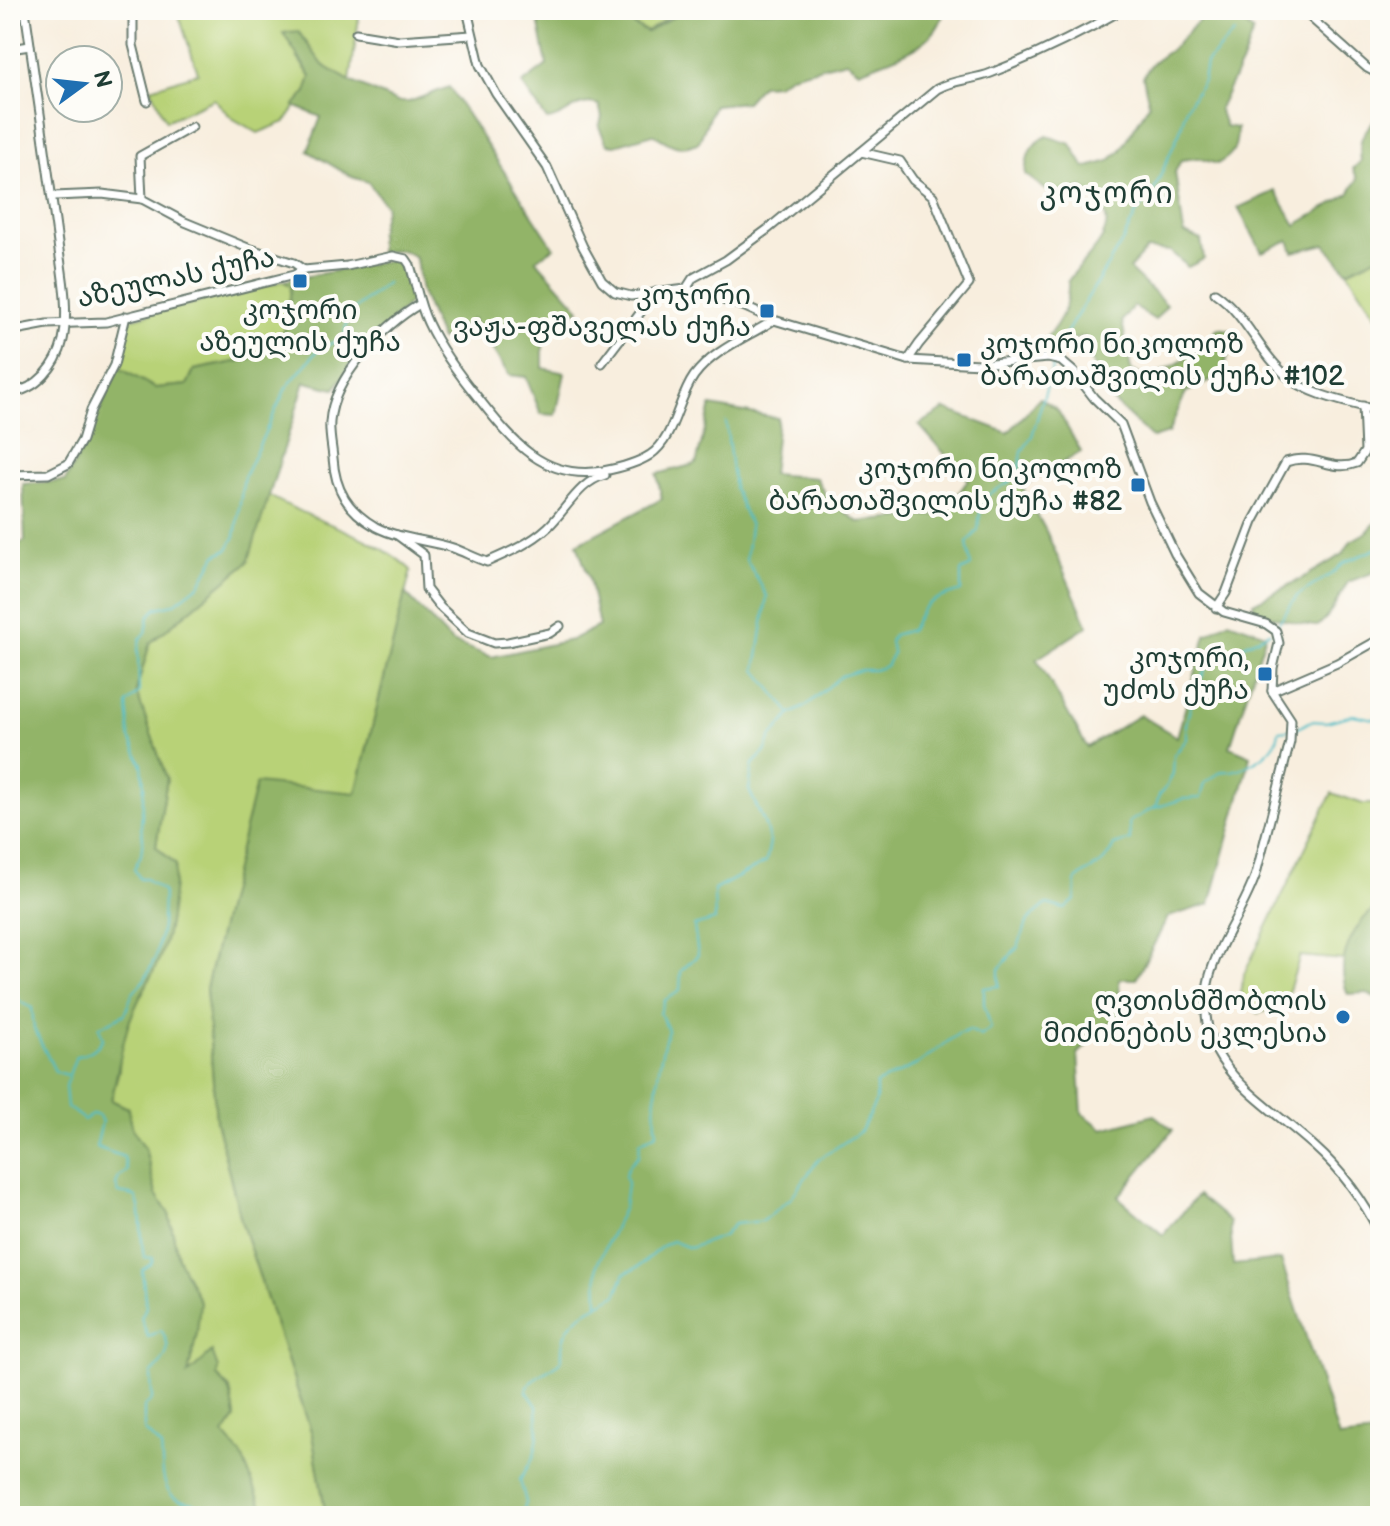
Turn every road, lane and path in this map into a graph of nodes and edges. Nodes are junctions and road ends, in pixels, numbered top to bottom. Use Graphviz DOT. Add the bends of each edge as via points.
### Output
graph roads {
  1 [pos="25,10"];
  2 [pos="133,10"];
  3 [pos="467,10"];
  4 [pos="1122,10"];
  5 [pos="1302,10"];
  6 [pos="356,33"];
  7 [pos="472,35"];
  8 [pos="30,46"];
  9 [pos="10,49"];
  10 [pos="1380,75"];
  11 [pos="147,101"];
  12 [pos="192,127"];
  13 [pos="861,152"];
  14 [pos="54,196"];
  15 [pos="142,199"];
  16 [pos="304,270"];
  17 [pos="686,289"];
  18 [pos="656,292"];
  19 [pos="1215,293"];
  20 [pos="420,304"];
  21 [pos="126,316"];
  22 [pos="774,320"];
  23 [pos="65,324"];
  24 [pos="10,331"];
  25 [pos="908,360"];
  26 [pos="602,363"];
  27 [pos="10,393"];
  28 [pos="1363,406"];
  29 [pos="1380,411"];
  30 [pos="622,467"];
  31 [pos="10,475"];
  32 [pos="393,533"];
  33 [pos="1216,608"];
  34 [pos="560,626"];
  35 [pos="1380,639"];
  36 [pos="1272,691"];
  37 [pos="1380,1234"];
  1 -- 8 [label="street"];
  2 -- 11 [label="street" via="133,45"];
  3 -- 7 [label="street"];
  4 -- 13 [label="street" via="1046,51 987,75 943,85"];
  5 -- 10 [label="street"];
  6 -- 7 [label="street" via="399,40"];
  7 -- 18 [label="street" via="480,65 547,167 602,281 631,296"];
  8 -- 9 [label="street"];
  8 -- 14 [label="street"];
  12 -- 15 [label="street" via="140,156"];
  13 -- 17 [label="street" via="758,237 693,278"];
  13 -- 25 [label="street" via="900,161 933,196 969,284"];
  14 -- 15 [label="street"];
  14 -- 23 [label="street"];
  15 -- 16 [label="street"];
  16 -- 20 [label="street, აზეულას ქუჩა" via="400,257 410,265"];
  16 -- 21 [label="street, აზეულას ქუჩა"];
  17 -- 18 [label="street"];
  17 -- 22 [label="street"];
  18 -- 26 [label="street"];
  19 -- 28 [label="street" via="1290,379"];
  20 -- 30 [label="street, აზეულას ქუჩა" via="453,366 523,449 564,471 581,474"];
  20 -- 32 [label="street" via="402,315 351,369 335,397 330,420 334,470 344,502 376,527"];
  21 -- 23 [label="street, აზეულას ქუჩა"];
  21 -- 31 [label="street" via="114,365 68,464 48,474"];
  22 -- 25 [label="street"];
  22 -- 30 [label="street" via="712,357 694,376 658,447"];
  23 -- 24 [label="street, აზეულას ქუჩა"];
  23 -- 27 [label="street" via="52,367 37,383"];
  25 -- 33 [label="street" via="1061,361 1121,424 1175,554 1199,593"];
  28 -- 29 [label="street"];
  28 -- 33 [label="street" via="1365,451 1357,463 1338,467 1310,458 1286,462"];
  30 -- 32 [label="street" via="589,481 547,529 487,562"];
  32 -- 34 [label="street" via="424,555 426,589 468,633 494,643 508,642"];
  33 -- 36 [label="street" via="1266,624 1278,636"];
  35 -- 36 [label="street"];
  36 -- 37 [label="street" via="1291,720 1290,742 1253,884 1211,974 1207,1021 1226,1070 1332,1165 1356,1191"];
}
